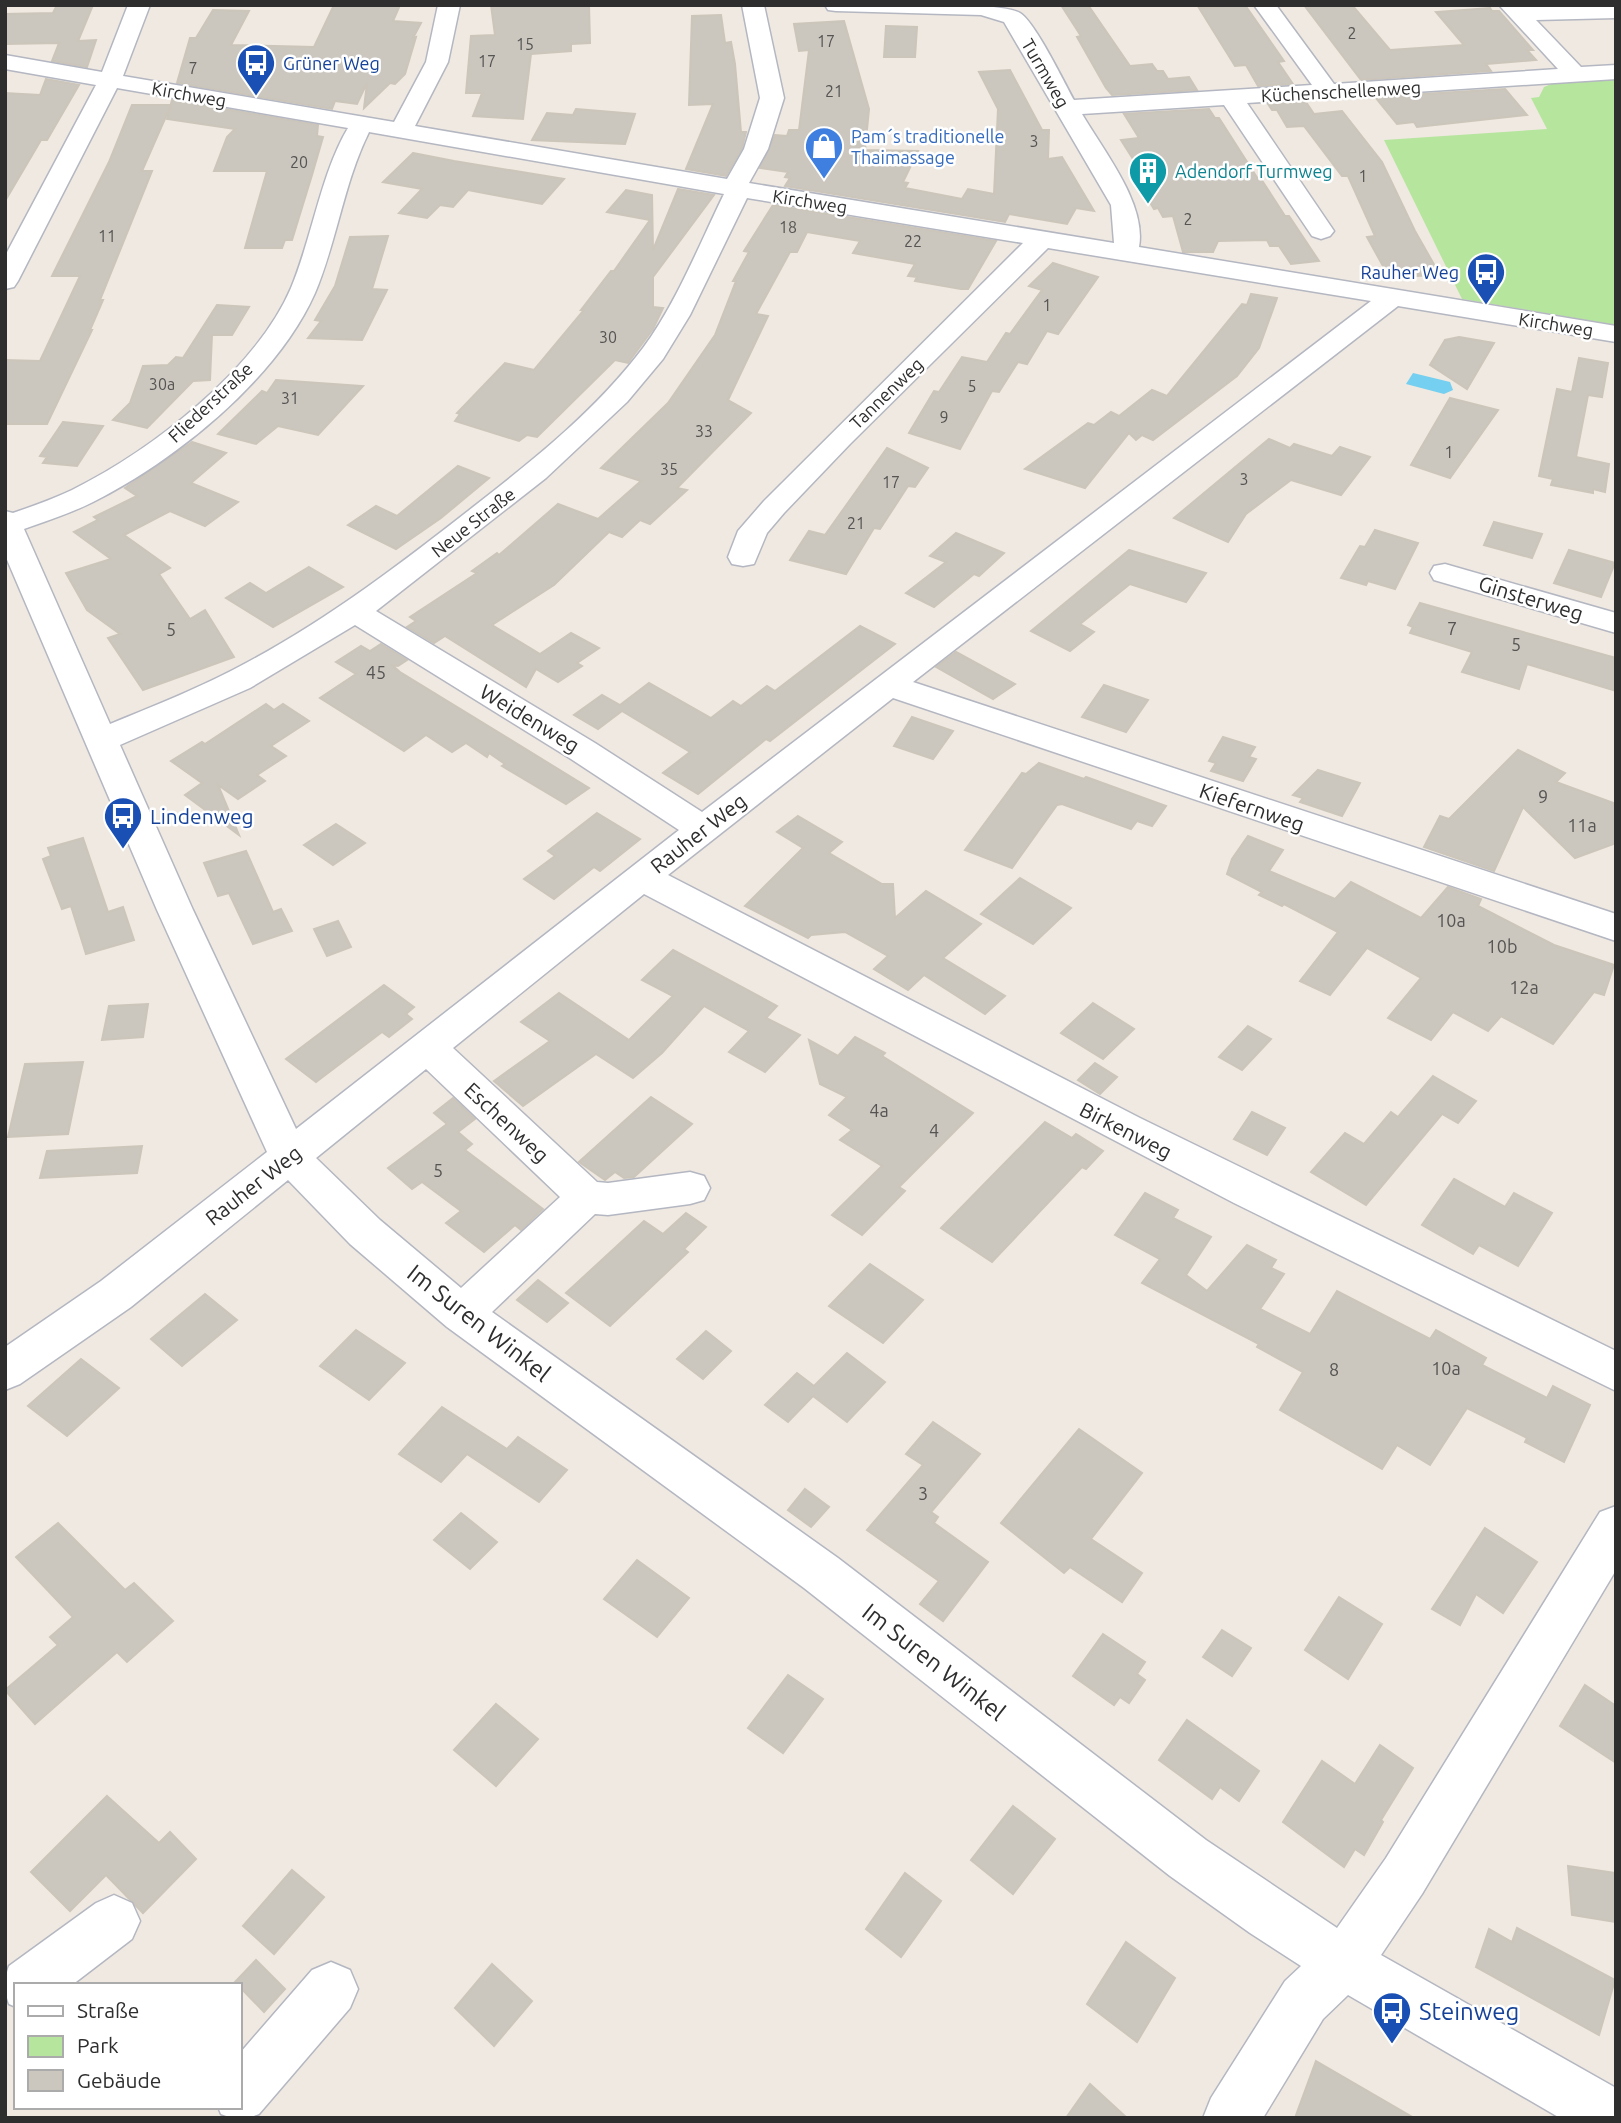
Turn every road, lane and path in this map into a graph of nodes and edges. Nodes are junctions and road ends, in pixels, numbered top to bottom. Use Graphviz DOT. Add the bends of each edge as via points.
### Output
graph roads {
  1 [pos="139,5"];
  2 [pos="449,5"];
  3 [pos="753,5"];
  4 [pos="836,5"];
  5 [pos="1265,5"];
  6 [pos="1514,10"];
  7 [pos="1012,11"];
  8 [pos="1616,11"];
  9 [pos="5,62"];
  10 [pos="1616,72"];
  11 [pos="1574,73"];
  12 [pos="110,80"];
  13 [pos="1328,91"];
  14 [pos="1231,97"];
  15 [pos="1066,108"];
  16 [pos="362,124"];
  17 [pos="401,131"];
  18 [pos="736,188"];
  19 [pos="1321,231"];
  20 [pos="1042,239"];
  21 [pos="1125,253"];
  22 [pos="5,281"];
  23 [pos="1393,297"];
  24 [pos="1616,334"];
  25 [pos="7,523"];
  26 [pos="743,557"];
  27 [pos="1445,573"];
  28 [pos="354,611"];
  29 [pos="1616,624"];
  30 [pos="888,685"];
  31 [pos="102,740"];
  32 [pos="703,829"];
  33 [pos="641,877"];
  34 [pos="1616,928"];
  35 [pos="427,1047"];
  36 [pos="289,1156"];
  37 [pos="690,1188"];
  38 [pos="587,1197"];
  39 [pos="462,1314"];
  40 [pos="5,1371"];
  41 [pos="1616,1372"];
  42 [pos="1616,1527"];
  43 [pos="114,1921"];
  44 [pos="1344,1963"];
  45 [pos="31,1983"];
  46 [pos="331,1989"];
  47 [pos="242,2093"];
  48 [pos="1231,2118"];
  49 [pos="1614,2118"];
  1 -- 12 [label="street"];
  2 -- 17 [label="street" via="437,62"];
  3 -- 18 [label="street, Neue Straße" via="772,98"];
  4 -- 7 [label="street, Turmweg"];
  5 -- 13 [label="street"];
  6 -- 8 [label="street"];
  6 -- 11 [label="street"];
  7 -- 15 [label="street, Turmweg"];
  9 -- 12 [label="street, Kirchweg"];
  10 -- 11 [label="street, Küchenschellenweg"];
  11 -- 13 [label="street, Küchenschellenweg"];
  12 -- 16 [label="street, Kirchweg"];
  12 -- 22 [label="street"];
  13 -- 14 [label="street, Küchenschellenweg"];
  14 -- 15 [label="street, Küchenschellenweg"];
  14 -- 19 [label="street"];
  15 -- 21 [label="street, Turmweg" via="1123,205 1128,238"];
  16 -- 17 [label="street, Kirchweg"];
  16 -- 25 [label="street, Fliederstraße" via="351,142 297,303 232,386 155,452 123,473 82,496"];
  17 -- 18 [label="street, Kirchweg"];
  18 -- 20 [label="street, Kirchweg"];
  18 -- 28 [label="street, Neue Straße" via="676,316 631,381 521,484"];
  20 -- 21 [label="street, Kirchweg"];
  20 -- 26 [label="street, Tannenweg" via="843,434 752,531"];
  21 -- 23 [label="street, Kirchweg"];
  23 -- 24 [label="street, Kirchweg"];
  23 -- 30 [label="street, Rauher Weg"];
  25 -- 31 [label="street"];
  27 -- 29 [label="street, Ginsterweg"];
  28 -- 31 [label="street, Neue Straße" via="238,682"];
  28 -- 32 [label="street, Weidenweg"];
  30 -- 32 [label="street, Rauher Weg"];
  30 -- 34 [label="street, Kiefernweg"];
  31 -- 36 [label="street"];
  32 -- 33 [label="street, Rauher Weg"];
  33 -- 35 [label="street, Rauher Weg"];
  33 -- 41 [label="street, Birkenweg" via="1080,1107"];
  35 -- 36 [label="street, Rauher Weg"];
  35 -- 38 [label="street, Eschenweg"];
  36 -- 39 [label="street, Im Suren Winkel" via="365,1232"];
  36 -- 40 [label="street, Rauher Weg" via="116,1294"];
  37 -- 38 [label="street" via="608,1199"];
  38 -- 39 [label="street"];
  39 -- 44 [label="street, Im Suren Winkel" via="821,1573 1188,1858"];
  42 -- 44 [label="street" via="1404,1876"];
  43 -- 45 [label="street"];
  44 -- 48 [label="street" via="1304,2000"];
  44 -- 49 [label="street, Im Suren Winkel"];
  46 -- 47 [label="street"];
}
